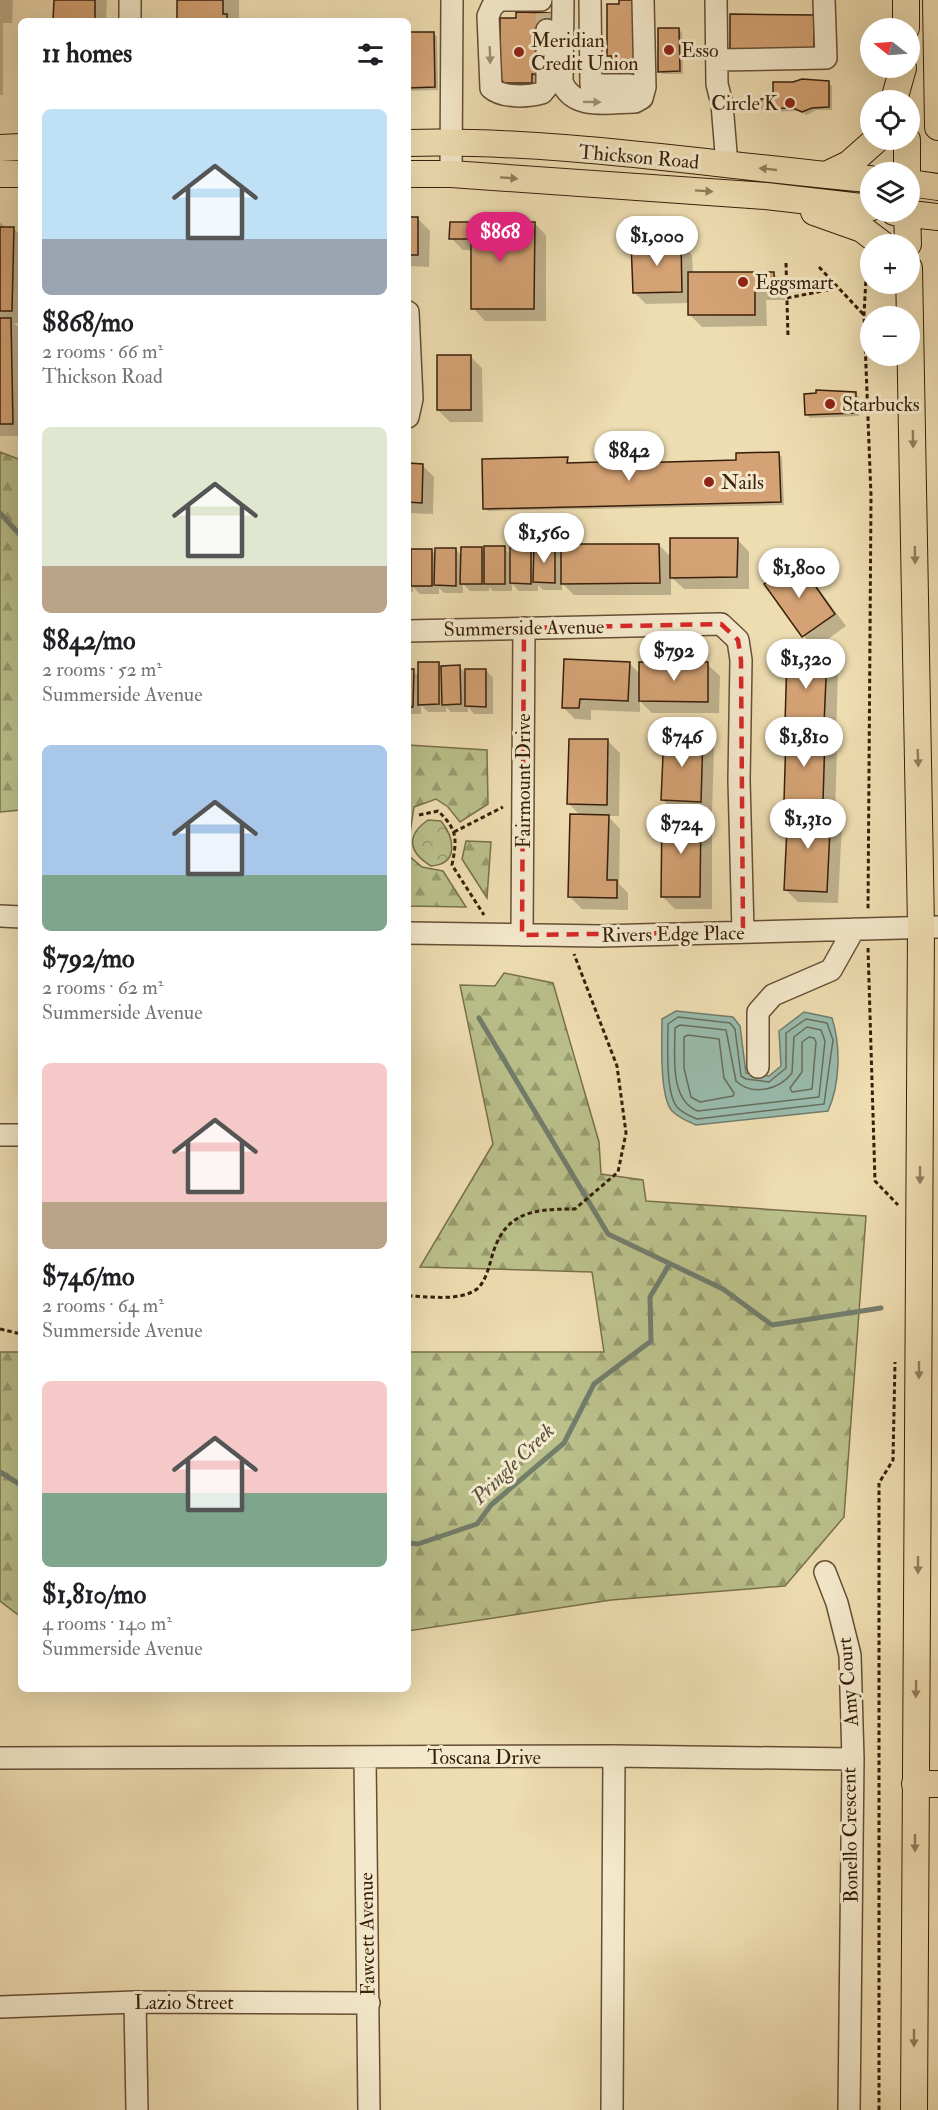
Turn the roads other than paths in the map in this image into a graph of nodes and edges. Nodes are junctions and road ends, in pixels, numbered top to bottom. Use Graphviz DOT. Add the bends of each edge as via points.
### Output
graph roads {
  1 [pos="130,0"];
  2 [pos="452,0"];
  3 [pos="499,0"];
  4 [pos="563,0"];
  5 [pos="590,0"];
  6 [pos="642,0"];
  7 [pos="716,0"];
  8 [pos="824,0"];
  9 [pos="906,0"];
  10 [pos="936,0"];
  11 [pos="544,11"];
  12 [pos="130,18"];
  13 [pos="906,18"];
  14 [pos="717,60"];
  15 [pos="630,85"];
  16 [pos="938,101"];
  17 [pos="938,127"];
  18 [pos="451,142"];
  19 [pos="411,143"];
  20 [pos="18,147"];
  21 [pos="0,148"];
  22 [pos="865,150"];
  23 [pos="727,165"];
  24 [pos="0,174"];
  25 [pos="18,174"];
  26 [pos="411,174"];
  27 [pos="451,174"];
  28 [pos="826,175"];
  29 [pos="860,178"];
  30 [pos="920,185"];
  31 [pos="938,187"];
  32 [pos="766,196"];
  33 [pos="860,207"];
  34 [pos="920,214"];
  35 [pos="938,217"];
  36 [pos="869,234"];
  37 [pos="912,366"];
  38 [pos="411,377"];
  39 [pos="411,404"];
  40 [pos="524,628"];
  41 [pos="411,631"];
  42 [pos="0,916"];
  43 [pos="18,917"];
  44 [pos="930,927"];
  45 [pos="861,929"];
  46 [pos="743,932"];
  47 [pos="411,933"];
  48 [pos="522,935"];
  49 [pos="758,1068"];
  50 [pos="0,1135"];
  51 [pos="18,1135"];
  52 [pos="825,1572"];
  53 [pos="928,1630"];
  54 [pos="614,1756"];
  55 [pos="0,1758"];
  56 [pos="365,1758"];
  57 [pos="853,1759"];
  58 [pos="926,1784"];
  59 [pos="135,2002"];
  60 [pos="369,2002"];
  61 [pos="0,2007"];
  62 [pos="137,2110"];
  63 [pos="369,2110"];
  64 [pos="612,2110"];
  65 [pos="849,2110"];
  66 [pos="914,2110"];
  1 -- 12 [label="street"];
  2 -- 18 [label="street"];
  3 -- 11 [label="street"];
  3 -- 11 [label="street, one-way" via="488,16 491,87 495,92 542,93 547,87"];
  4 -- 6 [label="street, one-way" via="562,82 578,102 635,102 642,98"];
  5 -- 15 [label="street" via="591,85"];
  7 -- 14 [label="street"];
  8 -- 14 [label="street" via="826,58"];
  9 -- 13 [label="main road"];
  10 -- 16 [label="main road"];
  14 -- 23 [label="street"];
  16 -- 17 [label="main road"];
  18 -- 19 [label="main road, Thickson Road"];
  18 -- 23 [label="main road, Thickson Road"];
  18 -- 27 [label="street"];
  20 -- 21 [label="main road"];
  22 -- 28 [label="main road" via="849,164"];
  28 -- 23 [label="main road, Thickson Road, one-way"];
  24 -- 25 [label="main road"];
  26 -- 27 [label="main road, Thickson Road"];
  27 -- 32 [label="main road, Thickson Road, one-way"];
  28 -- 29 [label="main road, Thickson Road"];
  30 -- 31 [label="main road"];
  32 -- 33 [label="main road, Thickson Road"];
  32 -- 36 [label="main road"];
  34 -- 35 [label="main road"];
  37 -- 44 [label="main road, one-way"];
  38 -- 39 [label="street"];
  40 -- 41 [label="street, Summerside Avenue"];
  40 -- 46 [label="street, Summerside Avenue" via="721,624 738,640"];
  40 -- 48 [label="street, Fairmount Drive"];
  42 -- 43 [label="street"];
  44 -- 45 [label="street, Rivers Edge Place"];
  44 -- 53 [label="main road, one-way"];
  45 -- 46 [label="street, Rivers Edge Place"];
  45 -- 49 [label="street" via="831,970 773,995 758,1012"];
  46 -- 48 [label="street, Rivers Edge Place"];
  47 -- 48 [label="street, Rivers Edge Place"];
  50 -- 51 [label="street"];
  52 -- 57 [label="street, Amy Court" via="850,1655"];
  53 -- 58 [label="main road, one-way"];
  54 -- 56 [label="street, Toscana Drive"];
  54 -- 57 [label="street, Bonello Crescent"];
  54 -- 64 [label="street"];
  55 -- 56 [label="street, Toscana Drive"];
  56 -- 60 [label="street, Fawcett Avenue"];
  57 -- 65 [label="street, Bonello Crescent"];
  58 -- 66 [label="main road, one-way"];
  59 -- 60 [label="street, Lazio Street"];
  59 -- 61 [label="street, Lazio Street"];
  59 -- 62 [label="street"];
  60 -- 63 [label="street, Fawcett Avenue"];
}
